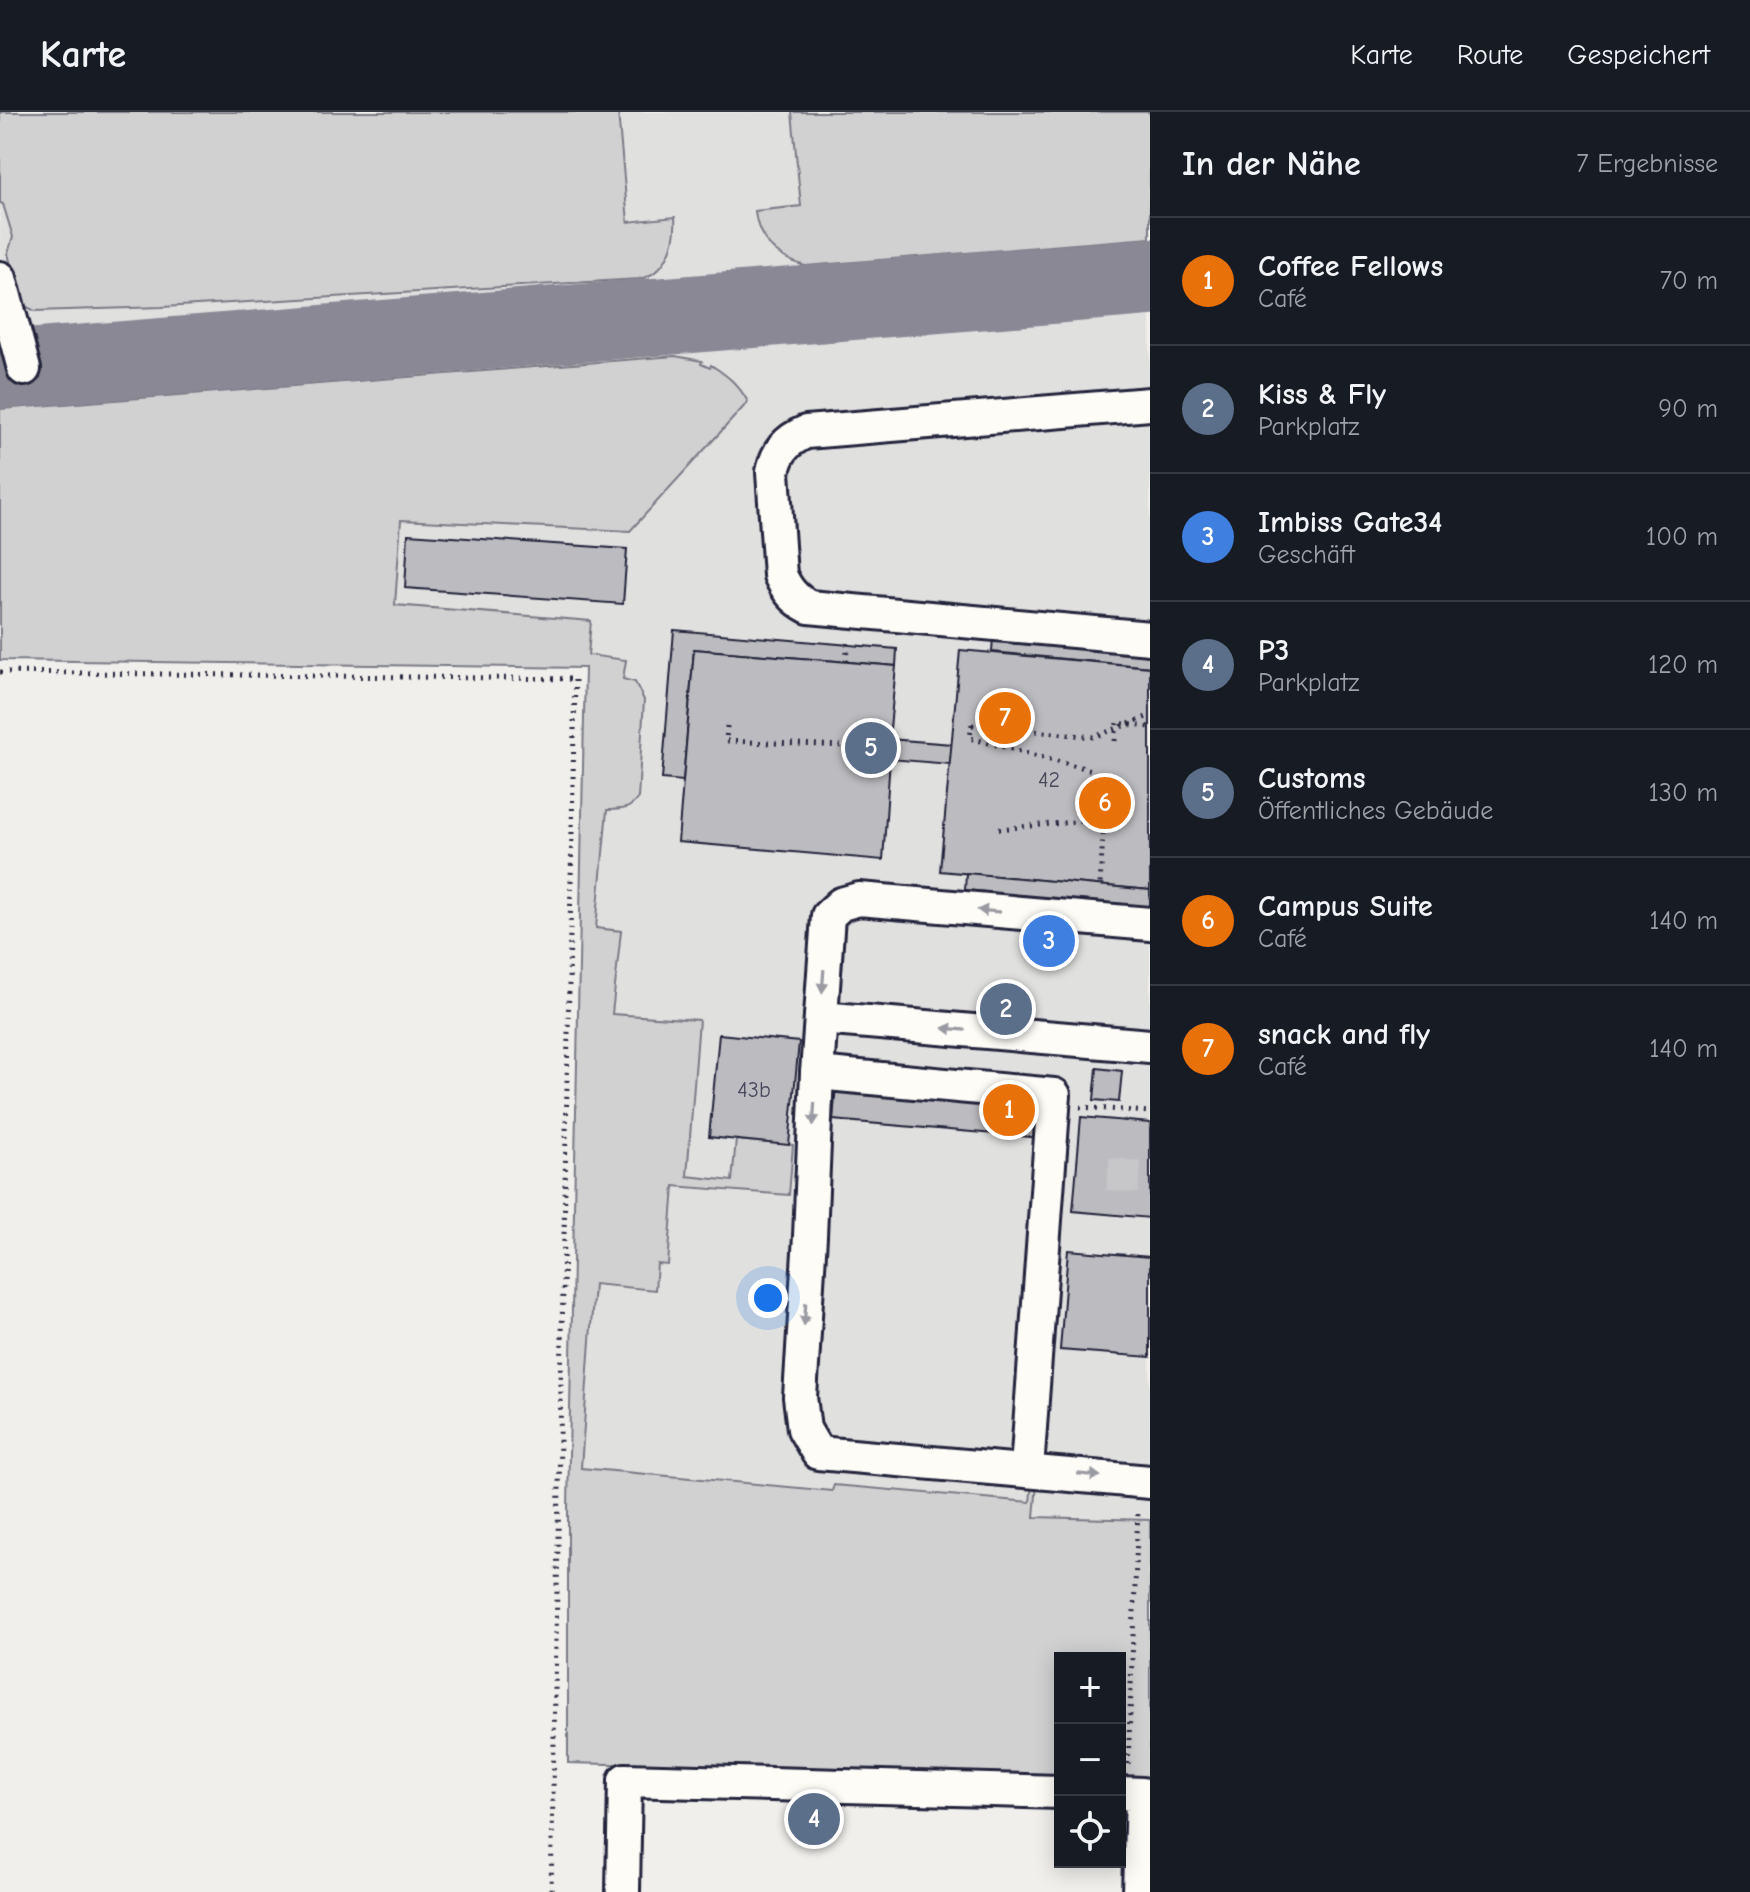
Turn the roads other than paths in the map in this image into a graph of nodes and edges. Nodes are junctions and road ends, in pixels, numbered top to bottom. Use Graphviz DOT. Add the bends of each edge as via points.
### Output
graph roads {
  1 [pos="0,278"];
  2 [pos="24,369"];
  3 [pos="1150,404"];
  4 [pos="1150,638"];
  5 [pos="1150,924"];
  6 [pos="821,1018"];
  7 [pos="1150,1046"];
  8 [pos="817,1073"];
  9 [pos="1027,1469"];
  10 [pos="1144,1494"];
  11 [pos="1054,1792"];
  12 [pos="1126,1794"];
  13 [pos="623,1892"];
  14 [pos="1139,1892"];
  1 -- 2 [label="lane"];
  3 -- 4 [label="lane" via="806,432 783,448 773,472 780,575 786,588 809,607"];
  5 -- 6 [label="lane, one-way" via="859,899 841,904 828,916"];
  7 -- 6 [label="lane, one-way"];
  6 -- 8 [label="lane"];
  8 -- 9 [label="lane, one-way" via="800,1397 804,1429 818,1453"];
  8 -- 9 [label="lane" via="1054,1095"];
  9 -- 10 [label="lane, one-way"];
  11 -- 13 [label="lane" via="625,1780"];
  12 -- 14 [label="lane" via="1142,1794"];
}
